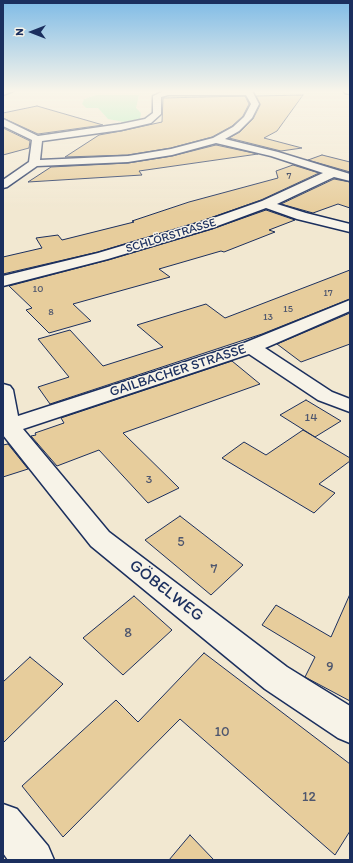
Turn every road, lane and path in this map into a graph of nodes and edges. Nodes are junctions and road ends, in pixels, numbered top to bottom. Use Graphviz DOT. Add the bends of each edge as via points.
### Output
graph roads {
  1 [pos="22,131"];
  2 [pos="91,131"];
  3 [pos="232,131"];
  4 [pos="37,139"];
  5 [pos="216,140"];
  6 [pos="34,163"];
  7 [pos="333,173"];
  8 [pos="350,178"];
  9 [pos="3,185"];
  10 [pos="266,204"];
  11 [pos="350,228"];
  12 [pos="3,281"];
  13 [pos="350,305"];
  14 [pos="251,347"];
  15 [pos="3,390"];
  16 [pos="350,406"];
  17 [pos="6,427"];
  18 [pos="350,726"];
  19 [pos="3,823"];
  20 [pos="34,860"];
  1 -- 4 [label="street"];
  2 -- 4 [label="street"];
  3 -- 5 [label="street"];
  4 -- 6 [label="street"];
  5 -- 6 [label="street" via="172,152 128,159"];
  5 -- 7 [label="street" via="274,154"];
  6 -- 9 [label="street"];
  7 -- 8 [label="street"];
  7 -- 10 [label="street, SCHLÖRSTRASSE"];
  10 -- 11 [label="street"];
  10 -- 12 [label="street, SCHLÖRSTRASSE" via="110,254"];
  13 -- 14 [label="street, GAILBACHER STRASSE"];
  14 -- 16 [label="street" via="325,396"];
  14 -- 17 [label="street, GAILBACHER STRASSE"];
  15 -- 17 [label="street"];
  17 -- 18 [label="street, GÖBELWEG" via="100,539 276,678"];
  19 -- 20 [label="street"];
}
